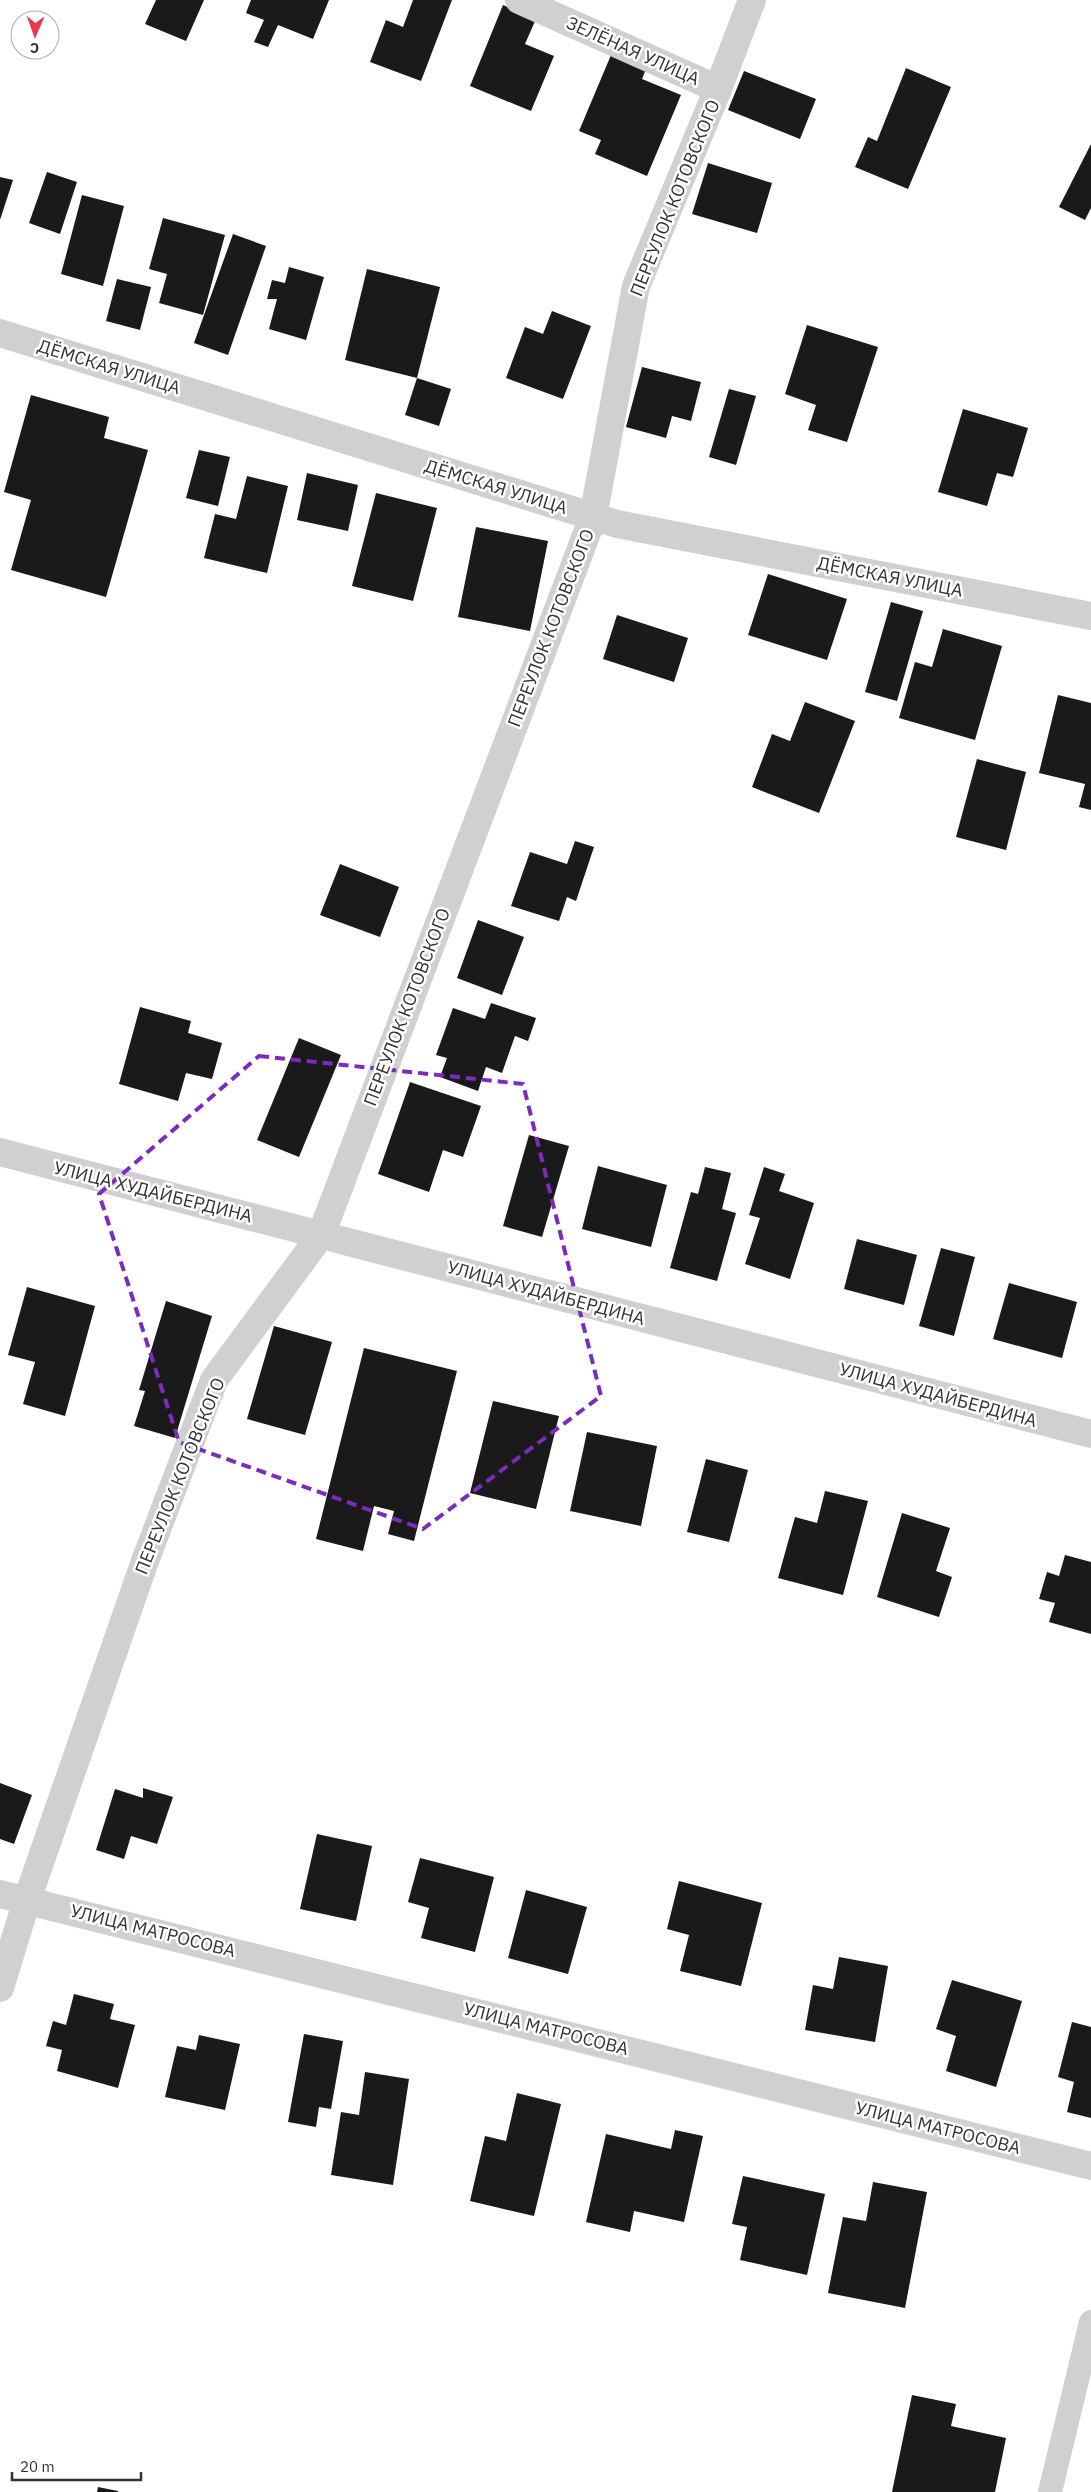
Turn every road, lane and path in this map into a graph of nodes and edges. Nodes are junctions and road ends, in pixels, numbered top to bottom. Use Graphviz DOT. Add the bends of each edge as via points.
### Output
graph roads {
  1 [pos="519,0"];
  2 [pos="752,0"];
  3 [pos="718,89"];
  4 [pos="0,333"];
  5 [pos="593,517"];
  6 [pos="1091,616"];
  7 [pos="0,1152"];
  8 [pos="321,1234"];
  9 [pos="1091,1434"];
  10 [pos="0,1894"];
  11 [pos="27,1900"];
  12 [pos="0,1988"];
  13 [pos="1091,2166"];
  14 [pos="1091,2322"];
  15 [pos="1050,2492"];
  1 -- 3 [label="street, ЗЕЛЁНАЯ УЛИЦА"];
  2 -- 3 [label="street, ПЕРЕУЛОК КОТОВСКОГО"];
  3 -- 5 [label="street, ПЕРЕУЛОК КОТОВСКОГО" via="636,286"];
  4 -- 5 [label="street, ДЁМСКАЯ УЛИЦА"];
  5 -- 6 [label="street, ДЁМСКАЯ УЛИЦА"];
  5 -- 8 [label="street, ПЕРЕУЛОК КОТОВСКОГО"];
  7 -- 8 [label="street, УЛИЦА ХУДАЙБЕРДИНА"];
  8 -- 9 [label="street, УЛИЦА ХУДАЙБЕРДИНА"];
  8 -- 11 [label="street, ПЕРЕУЛОК КОТОВСКОГО" via="214,1380 145,1561"];
  10 -- 11 [label="street, УЛИЦА МАТРОСОВА"];
  11 -- 12 [label="street, ПЕРЕУЛОК КОТОВСКОГО"];
  11 -- 13 [label="street, УЛИЦА МАТРОСОВА"];
  14 -- 15 [label="lane"];
}
